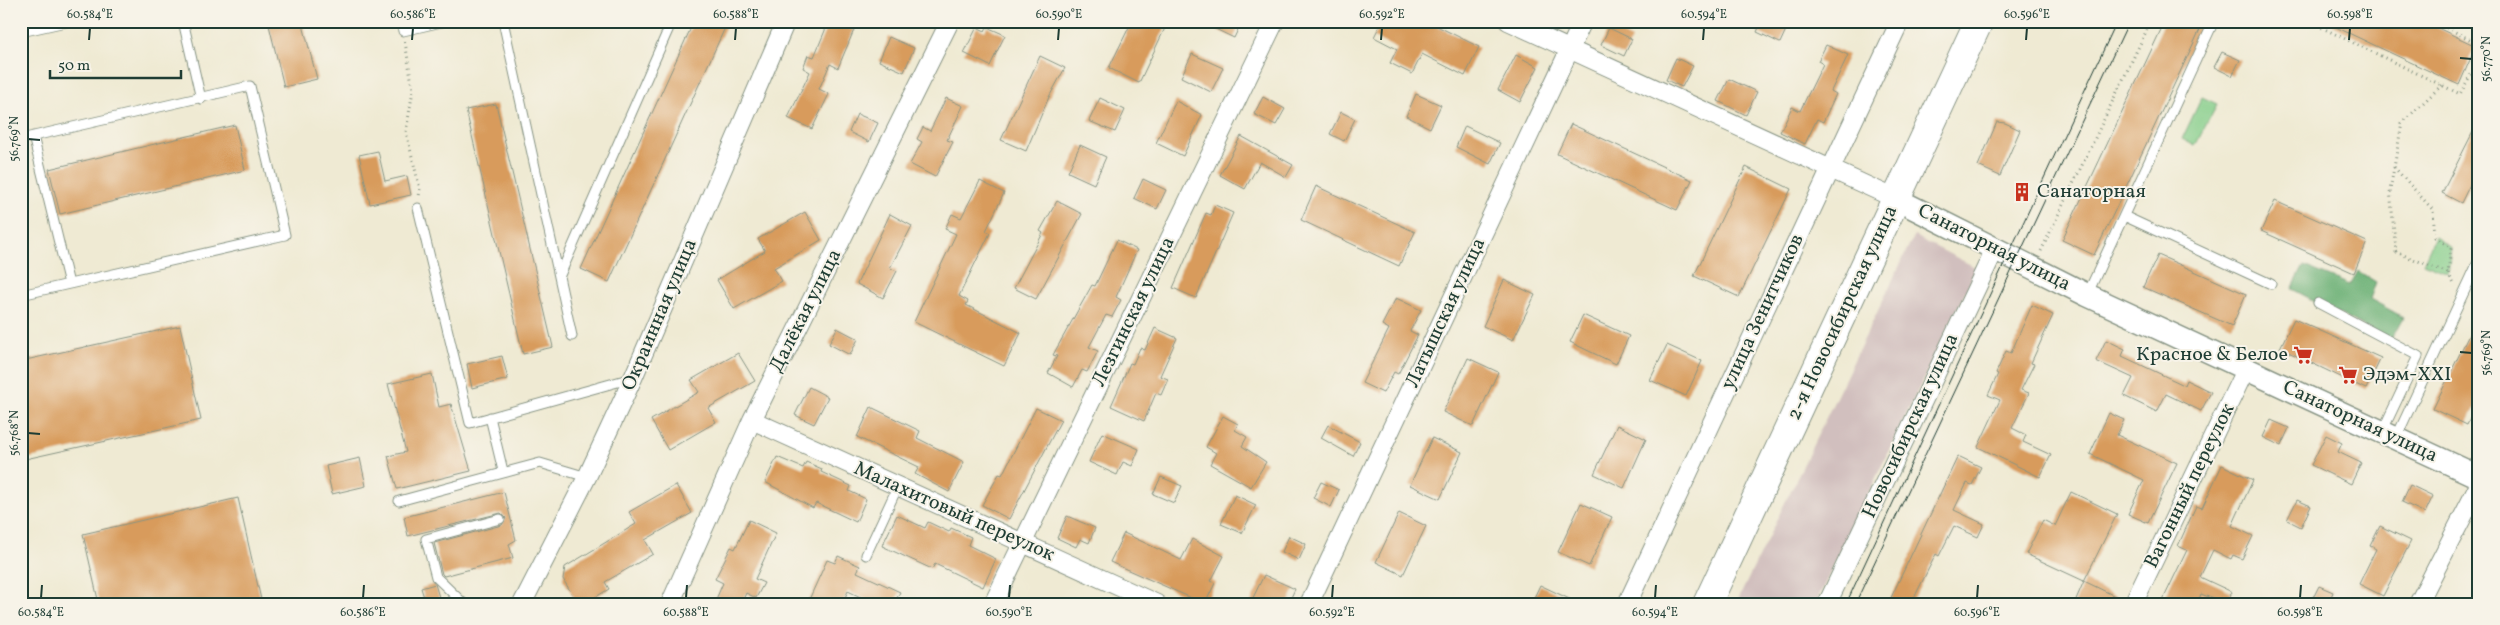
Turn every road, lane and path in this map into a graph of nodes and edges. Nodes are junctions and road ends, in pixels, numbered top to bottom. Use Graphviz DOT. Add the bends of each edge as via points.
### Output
graph roads {
  1 [pos="70,21"];
  2 [pos="183,21"];
  3 [pos="401,21"];
  4 [pos="446,21"];
  5 [pos="503,21"];
  6 [pos="672,21"];
  7 [pos="786,21"];
  8 [pos="950,21"];
  9 [pos="1275,21"];
  10 [pos="1508,21"];
  11 [pos="1583,21"];
  12 [pos="1900,21"];
  13 [pos="1979,21"];
  14 [pos="2151,21"];
  15 [pos="2214,21"];
  16 [pos="2308,21"];
  17 [pos="2432,21"];
  18 [pos="24,28"];
  19 [pos="404,31"];
  20 [pos="2479,44"];
  21 [pos="1570,49"];
  22 [pos="2479,60"];
  23 [pos="2442,85"];
  24 [pos="201,99"];
  25 [pos="33,136"];
  26 [pos="21,139"];
  27 [pos="2394,167"];
  28 [pos="1831,168"];
  29 [pos="1896,199"];
  30 [pos="418,208"];
  31 [pos="2124,216"];
  32 [pos="1995,249"];
  33 [pos="2479,260"];
  34 [pos="2033,267"];
  35 [pos="560,275"];
  36 [pos="69,284"];
  37 [pos="2271,284"];
  38 [pos="21,296"];
  39 [pos="2087,296"];
  40 [pos="2318,303"];
  41 [pos="572,336"];
  42 [pos="2246,368"];
  43 [pos="633,378"];
  44 [pos="490,417"];
  45 [pos="752,420"];
  46 [pos="2389,435"];
  47 [pos="503,471"];
  48 [pos="587,477"];
  49 [pos="2479,477"];
  50 [pos="2479,485"];
  51 [pos="898,486"];
  52 [pos="399,501"];
  53 [pos="500,519"];
  54 [pos="1022,543"];
  55 [pos="866,555"];
  56 [pos="464,604"];
  57 [pos="522,604"];
  58 [pos="670,604"];
  59 [pos="993,604"];
  60 [pos="1157,604"];
  61 [pos="1309,604"];
  62 [pos="1627,604"];
  63 [pos="1707,604"];
  64 [pos="1827,604"];
  65 [pos="2133,604"];
  66 [pos="2418,604"];
  1 -- 18 [label="lane"];
  2 -- 24 [label="lane"];
  3 -- 19 [label="lane"];
  4 -- 19 [label="lane"];
  5 -- 35 [label="lane"];
  6 -- 35 [label="lane"];
  7 -- 43 [label="street, Окраинная улица"];
  8 -- 45 [label="street, Далёкая улица"];
  9 -- 54 [label="street, Лезгинская улица"];
  10 -- 21 [label="street, Санаторная улица"];
  11 -- 21 [label="street, Латышская улица"];
  12 -- 28 [label="street, улица Зенитчиков"];
  13 -- 29 [label="main road, 2-я Новосибирская улица"];
  14 -- 34 [label="path"];
  15 -- 31 [label="lane"];
  16 -- 23 [label="path"];
  17 -- 20 [label="path"];
  19 -- 30 [label="path" via="413,90 406,132 420,189"];
  21 -- 28 [label="street, Санаторная улица"];
  21 -- 61 [label="street, Латышская улица"];
  22 -- 23 [label="path" via="2460,94"];
  23 -- 27 [label="path" via="2402,123"];
  24 -- 25 [label="lane"];
  24 -- 36 [label="lane" via="250,86 285,235"];
  25 -- 26 [label="lane"];
  25 -- 36 [label="lane"];
  27 -- 27 [label="path" via="2432,210 2435,237 2451,248 2448,273 2396,252 2390,190"];
  28 -- 29 [label="street, Санаторная улица"];
  28 -- 62 [label="street, улица Зенитчиков"];
  29 -- 32 [label="street, Санаторная улица"];
  29 -- 63 [label="main road, 2-я Новосибирская улица"];
  30 -- 44 [label="lane" via="470,422"];
  31 -- 37 [label="lane"];
  31 -- 39 [label="lane"];
  32 -- 34 [label="street, Санаторная улица"];
  32 -- 64 [label="street, Новосибирская улица"];
  33 -- 46 [label="lane"];
  34 -- 39 [label="street, Санаторная улица"];
  35 -- 41 [label="lane"];
  36 -- 38 [label="lane"];
  39 -- 42 [label="street, Санаторная улица"];
  40 -- 46 [label="lane" via="2418,356"];
  42 -- 46 [label="street, Санаторная улица"];
  42 -- 65 [label="street, Вагонный переулок"];
  43 -- 44 [label="lane"];
  43 -- 48 [label="street, Окраинная улица"];
  44 -- 47 [label="lane"];
  45 -- 51 [label="street, Малахитовый переулок"];
  45 -- 58 [label="street, Далёкая улица"];
  46 -- 49 [label="street, Санаторная улица"];
  47 -- 48 [label="lane" via="540,462"];
  47 -- 52 [label="lane"];
  48 -- 57 [label="street, Окраинная улица"];
  50 -- 66 [label="street"];
  51 -- 54 [label="street, Малахитовый переулок"];
  51 -- 55 [label="lane"];
  53 -- 56 [label="lane" via="426,539 436,577"];
  54 -- 59 [label="street, Лезгинская улица"];
  54 -- 60 [label="street, Малахитовый переулок"];
}
